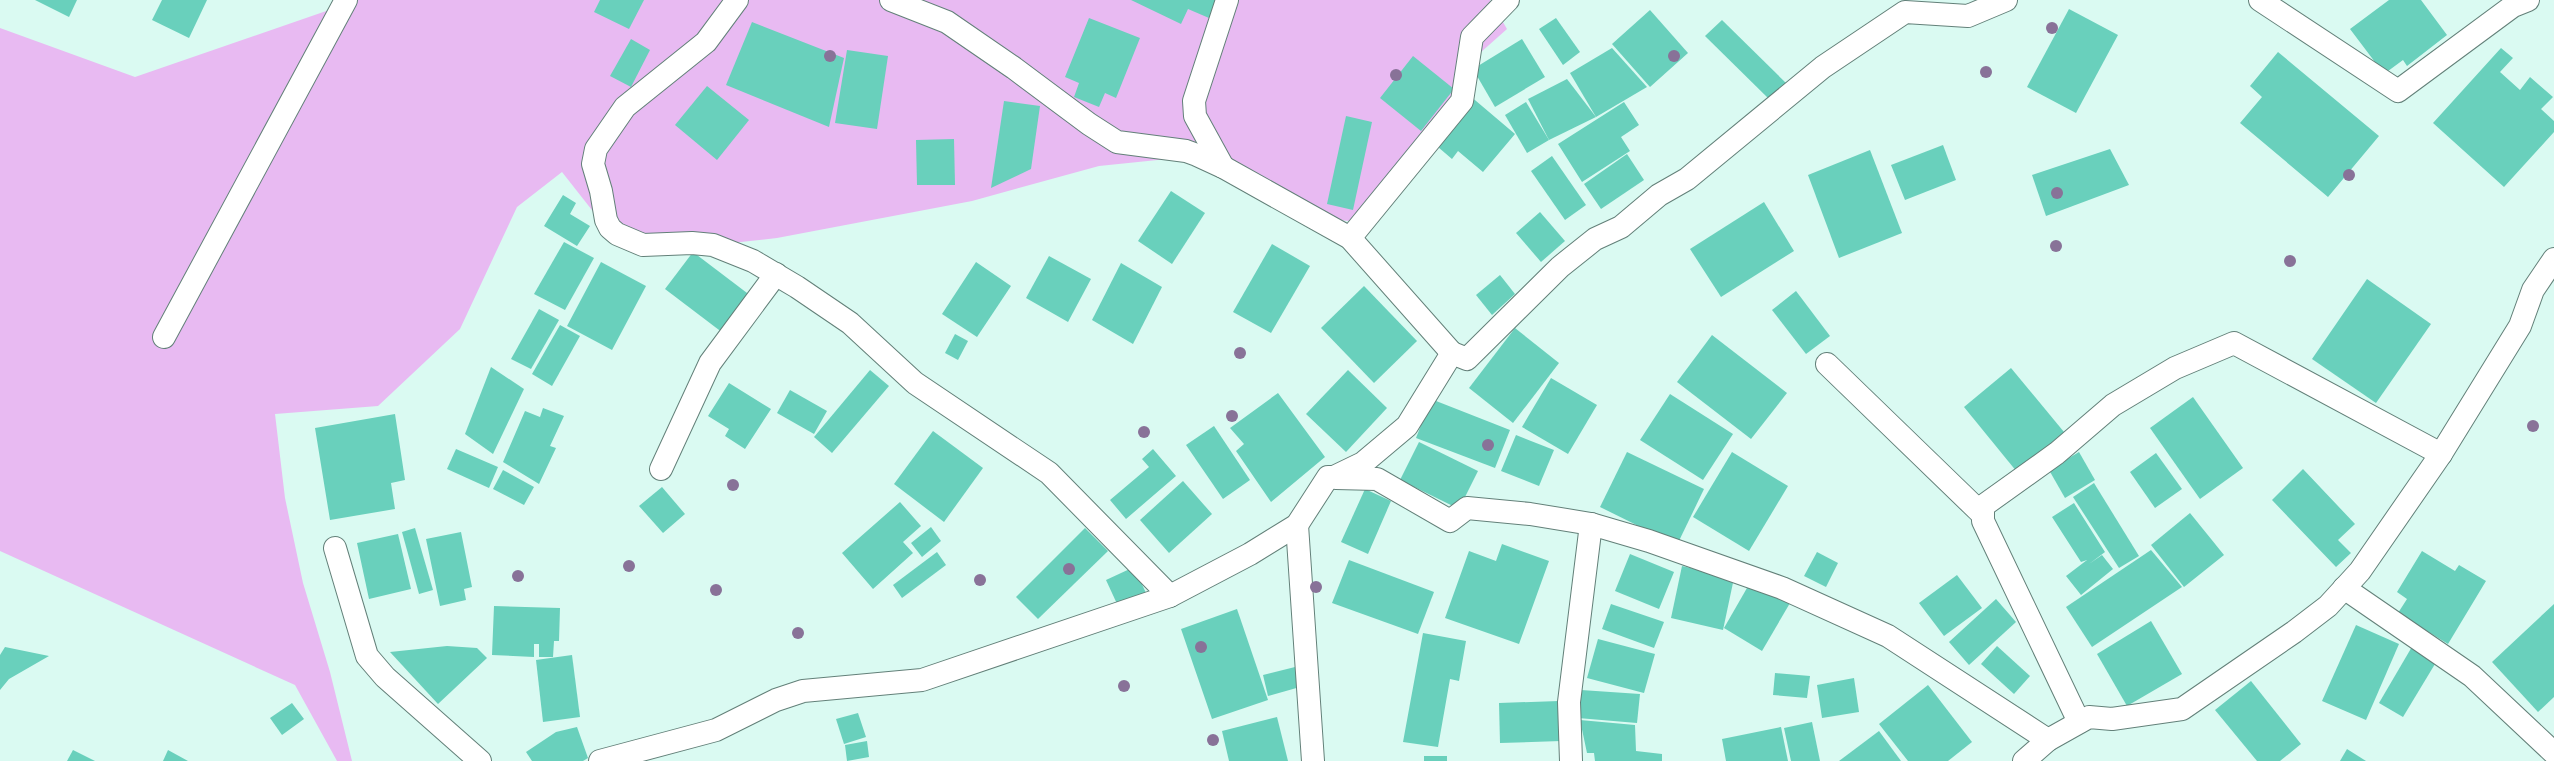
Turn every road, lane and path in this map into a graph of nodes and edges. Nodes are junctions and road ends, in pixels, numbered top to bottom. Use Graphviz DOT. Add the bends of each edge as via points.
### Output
graph roads {
  1 [pos="346,0"];
  2 [pos="737,0"];
  3 [pos="892,0"];
  4 [pos="1227,0"];
  5 [pos="1508,0"];
  6 [pos="2006,0"];
  7 [pos="2260,0"];
  8 [pos="2528,0"];
  9 [pos="1223,167"];
  10 [pos="1350,238"];
  11 [pos="2554,259"];
  12 [pos="776,274"];
  13 [pos="164,337"];
  14 [pos="1452,353"];
  15 [pos="1827,364"];
  16 [pos="2441,454"];
  17 [pos="661,469"];
  18 [pos="1328,477"];
  19 [pos="1981,513"];
  20 [pos="1591,524"];
  21 [pos="1297,525"];
  22 [pos="335,548"];
  23 [pos="2344,588"];
  24 [pos="1170,596"];
  25 [pos="2079,722"];
  26 [pos="2048,740"];
  27 [pos="2554,753"];
  28 [pos="480,761"];
  29 [pos="600,761"];
  30 [pos="1312,761"];
  31 [pos="1571,761"];
  32 [pos="2024,761"];
  1 -- 13 [label="street"];
  2 -- 12 [label="street" via="706,42 625,107 596,149 593,164 606,220 616,234 643,244 713,245 753,261"];
  3 -- 9 [label="street" via="947,22 1117,142 1186,151"];
  4 -- 9 [label="street" via="1194,101 1196,116"];
  5 -- 10 [label="street" via="1472,37 1462,101"];
  6 -- 14 [label="street" via="1968,16 1905,12 1823,67 1687,179 1659,195 1622,227 1595,239 1560,267 1468,360"];
  7 -- 8 [label="street" via="2398,91 2513,6"];
  9 -- 10 [label="street"];
  10 -- 14 [label="street"];
  11 -- 16 [label="street" via="2533,290 2520,326"];
  12 -- 17 [label="street" via="710,363"];
  12 -- 24 [label="street" via="850,323 920,387 1049,473"];
  14 -- 18 [label="street" via="1408,426 1363,462 1334,477"];
  15 -- 19 [label="street"];
  16 -- 19 [label="street" via="2234,343 2175,368 2113,405 2057,453 1983,506"];
  16 -- 23 [label="street" via="2360,571"];
  18 -- 20 [label="street" via="1378,478 1450,521 1467,508 1530,514"];
  18 -- 21 [label="street"];
  19 -- 25 [label="street"];
  20 -- 26 [label="street" via="1649,540 1782,588 1888,636"];
  20 -- 31 [label="street" via="1569,702"];
  21 -- 24 [label="street" via="1250,554"];
  21 -- 30 [label="street"];
  22 -- 28 [label="street" via="367,656 385,677"];
  23 -- 25 [label="street" via="2328,606 2294,632 2182,709 2112,719 2089,718"];
  23 -- 27 [label="street" via="2472,676"];
  24 -- 29 [label="street" via="922,680 803,691 776,700 716,730"];
  25 -- 26 [label="street"];
  26 -- 32 [label="street"];
}
